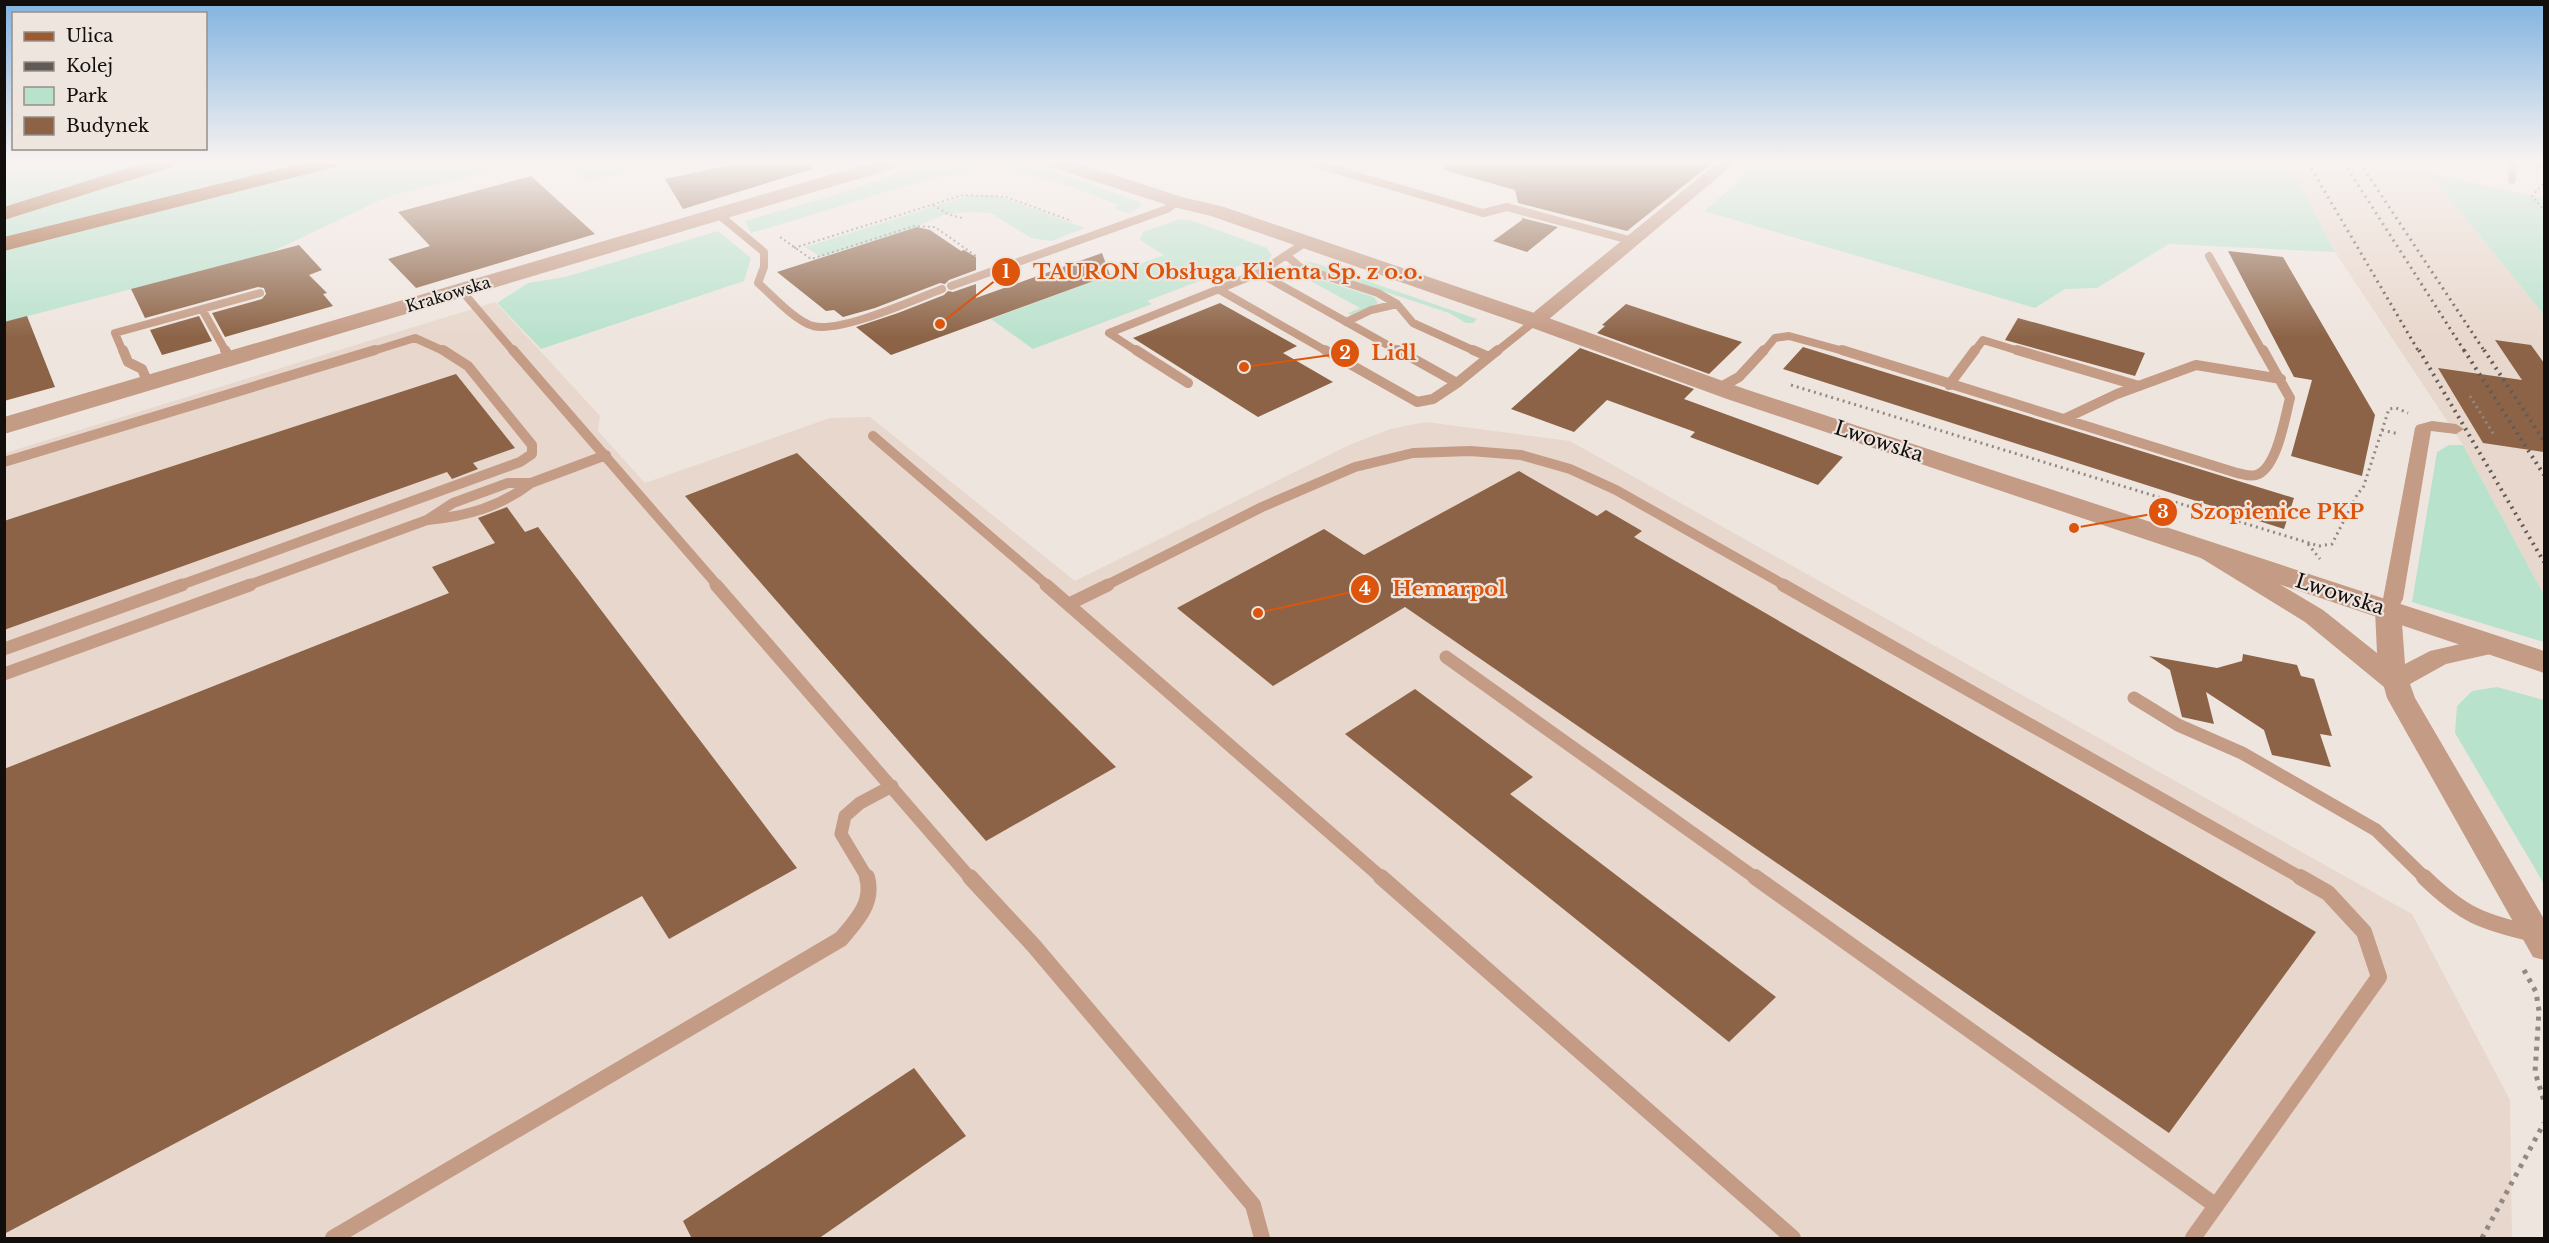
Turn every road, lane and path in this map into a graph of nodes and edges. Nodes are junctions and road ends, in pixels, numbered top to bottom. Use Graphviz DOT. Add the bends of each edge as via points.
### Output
graph roads {
  1 [pos="96,221"];
  2 [pos="694,221"];
  3 [pos="726,221"];
  4 [pos="879,221"];
  5 [pos="1073,221"];
  6 [pos="1132,221"];
  7 [pos="1246,221"];
  8 [pos="1559,221"];
  9 [pos="1657,221"];
  10 [pos="1081,224"];
  11 [pos="774,232"];
  12 [pos="1633,241"];
  13 [pos="1306,242"];
  14 [pos="4,244"];
  15 [pos="794,248"];
  16 [pos="1287,256"];
  17 [pos="2209,256"];
  18 [pos="978,257"];
  19 [pos="1301,268"];
  20 [pos="1264,275"];
  21 [pos="461,290"];
  22 [pos="1218,290"];
  23 [pos="260,292"];
  24 [pos="1398,304"];
  25 [pos="202,309"];
  26 [pos="1535,321"];
  27 [pos="1346,322"];
  28 [pos="1489,357"];
  29 [pos="230,359"];
  30 [pos="2281,379"];
  31 [pos="1729,382"];
  32 [pos="148,383"];
  33 [pos="1188,383"];
  34 [pos="1457,383"];
  35 [pos="1949,385"];
  36 [pos="2139,386"];
  37 [pos="2469,396"];
  38 [pos="2389,409"];
  39 [pos="2064,419"];
  40 [pos="4,426"];
  41 [pos="2456,429"];
  42 [pos="2494,435"];
  43 [pos="873,436"];
  44 [pos="606,455"];
  45 [pos="4,462"];
  46 [pos="531,483"];
  47 [pos="427,520"];
  48 [pos="2200,548"];
  49 [pos="1069,604"];
  50 [pos="2388,610"];
  51 [pos="2495,645"];
  52 [pos="4,650"];
  53 [pos="1446,657"];
  54 [pos="2544,662"];
  55 [pos="4,674"];
  56 [pos="2394,681"];
  57 [pos="2134,698"];
  58 [pos="891,786"];
  59 [pos="2499,926"];
  60 [pos="2541,941"];
  61 [pos="2544,1101"];
  62 [pos="2544,1123"];
  63 [pos="2215,1205"];
  64 [pos="333,1239"];
  65 [pos="1262,1239"];
  66 [pos="1793,1239"];
  67 [pos="2193,1239"];
  68 [pos="2482,1239"];
  1 -- 14 [label="main road"];
  2 -- 21 [label="street, Krakowska"];
  3 -- 6 [label="lane" via="764,252 758,282 813,326 842,324"];
  4 -- 15 [label="path"];
  5 -- 10 [label="path"];
  7 -- 13 [label="street, Lwowska"];
  8 -- 12 [label="lane"];
  9 -- 12 [label="street"];
  11 -- 15 [label="path"];
  12 -- 26 [label="street"];
  13 -- 16 [label="lane"];
  13 -- 26 [label="street, Lwowska"];
  15 -- 18 [label="path" via="811,259 914,226 929,226"];
  16 -- 19 [label="lane"];
  16 -- 20 [label="lane"];
  17 -- 30 [label="lane"];
  19 -- 20 [label="lane"];
  19 -- 24 [label="lane" via="1378,293"];
  20 -- 22 [label="lane"];
  20 -- 27 [label="lane"];
  21 -- 29 [label="street, Krakowska"];
  21 -- 44 [label="lane"];
  22 -- 33 [label="lane" via="1109,333"];
  22 -- 34 [label="lane" via="1417,402 1433,399"];
  23 -- 25 [label="lane"];
  24 -- 27 [label="lane" via="1371,310"];
  24 -- 28 [label="lane" via="1413,323"];
  25 -- 29 [label="lane"];
  25 -- 32 [label="lane" via="115,333 128,362 142,369"];
  26 -- 28 [label="lane"];
  26 -- 31 [label="street, Lwowska"];
  27 -- 34 [label="lane"];
  28 -- 34 [label="lane"];
  29 -- 32 [label="street, Krakowska"];
  30 -- 36 [label="lane" via="2196,365"];
  30 -- 39 [label="lane" via="2290,398 2271,462 2256,475 2237,473"];
  31 -- 35 [label="lane" via="1775,338 1789,336"];
  31 -- 38 [label="path" via="1771,380 1820,393 2319,546 2332,544 2363,488"];
  31 -- 48 [label="street, Lwowska"];
  32 -- 40 [label="street, Krakowska"];
  35 -- 36 [label="lane" via="1983,340"];
  35 -- 39 [label="lane"];
  36 -- 39 [label="lane"];
  37 -- 42 [label="path"];
  41 -- 50 [label="street" via="2423,428"];
  43 -- 49 [label="lane"];
  44 -- 46 [label="lane"];
  44 -- 58 [label="lane"];
  45 -- 52 [label="lane" via="415,338 468,366 532,445 532,454 520,462"];
  46 -- 47 [label="lane" via="508,483 453,503"];
  46 -- 47 [label="lane" via="513,498 460,518"];
  47 -- 55 [label="lane"];
  48 -- 50 [label="street, Lwowska"];
  48 -- 56 [label="street" via="2314,616"];
  49 -- 63 [label="lane" via="1355,466 1413,453 1470,451 1521,455 1570,469 1616,490 2328,893 2364,932 2379,977"];
  49 -- 66 [label="lane"];
  50 -- 51 [label="street, Lwowska"];
  50 -- 56 [label="street"];
  51 -- 54 [label="street, Lwowska"];
  51 -- 56 [label="street" via="2439,657"];
  53 -- 63 [label="lane"];
  56 -- 60 [label="street" via="2417,729"];
  57 -- 59 [label="lane" via="2178,725 2242,753 2376,830 2450,902"];
  58 -- 64 [label="lane" via="844,816 841,834 868,874 871,900 841,939"];
  58 -- 65 [label="lane" via="1034,946 1253,1205"];
  59 -- 60 [label="lane"];
  59 -- 61 [label="path" via="2536,992 2539,1011 2535,1072"];
  62 -- 68 [label="path"];
  63 -- 67 [label="lane"];
}
